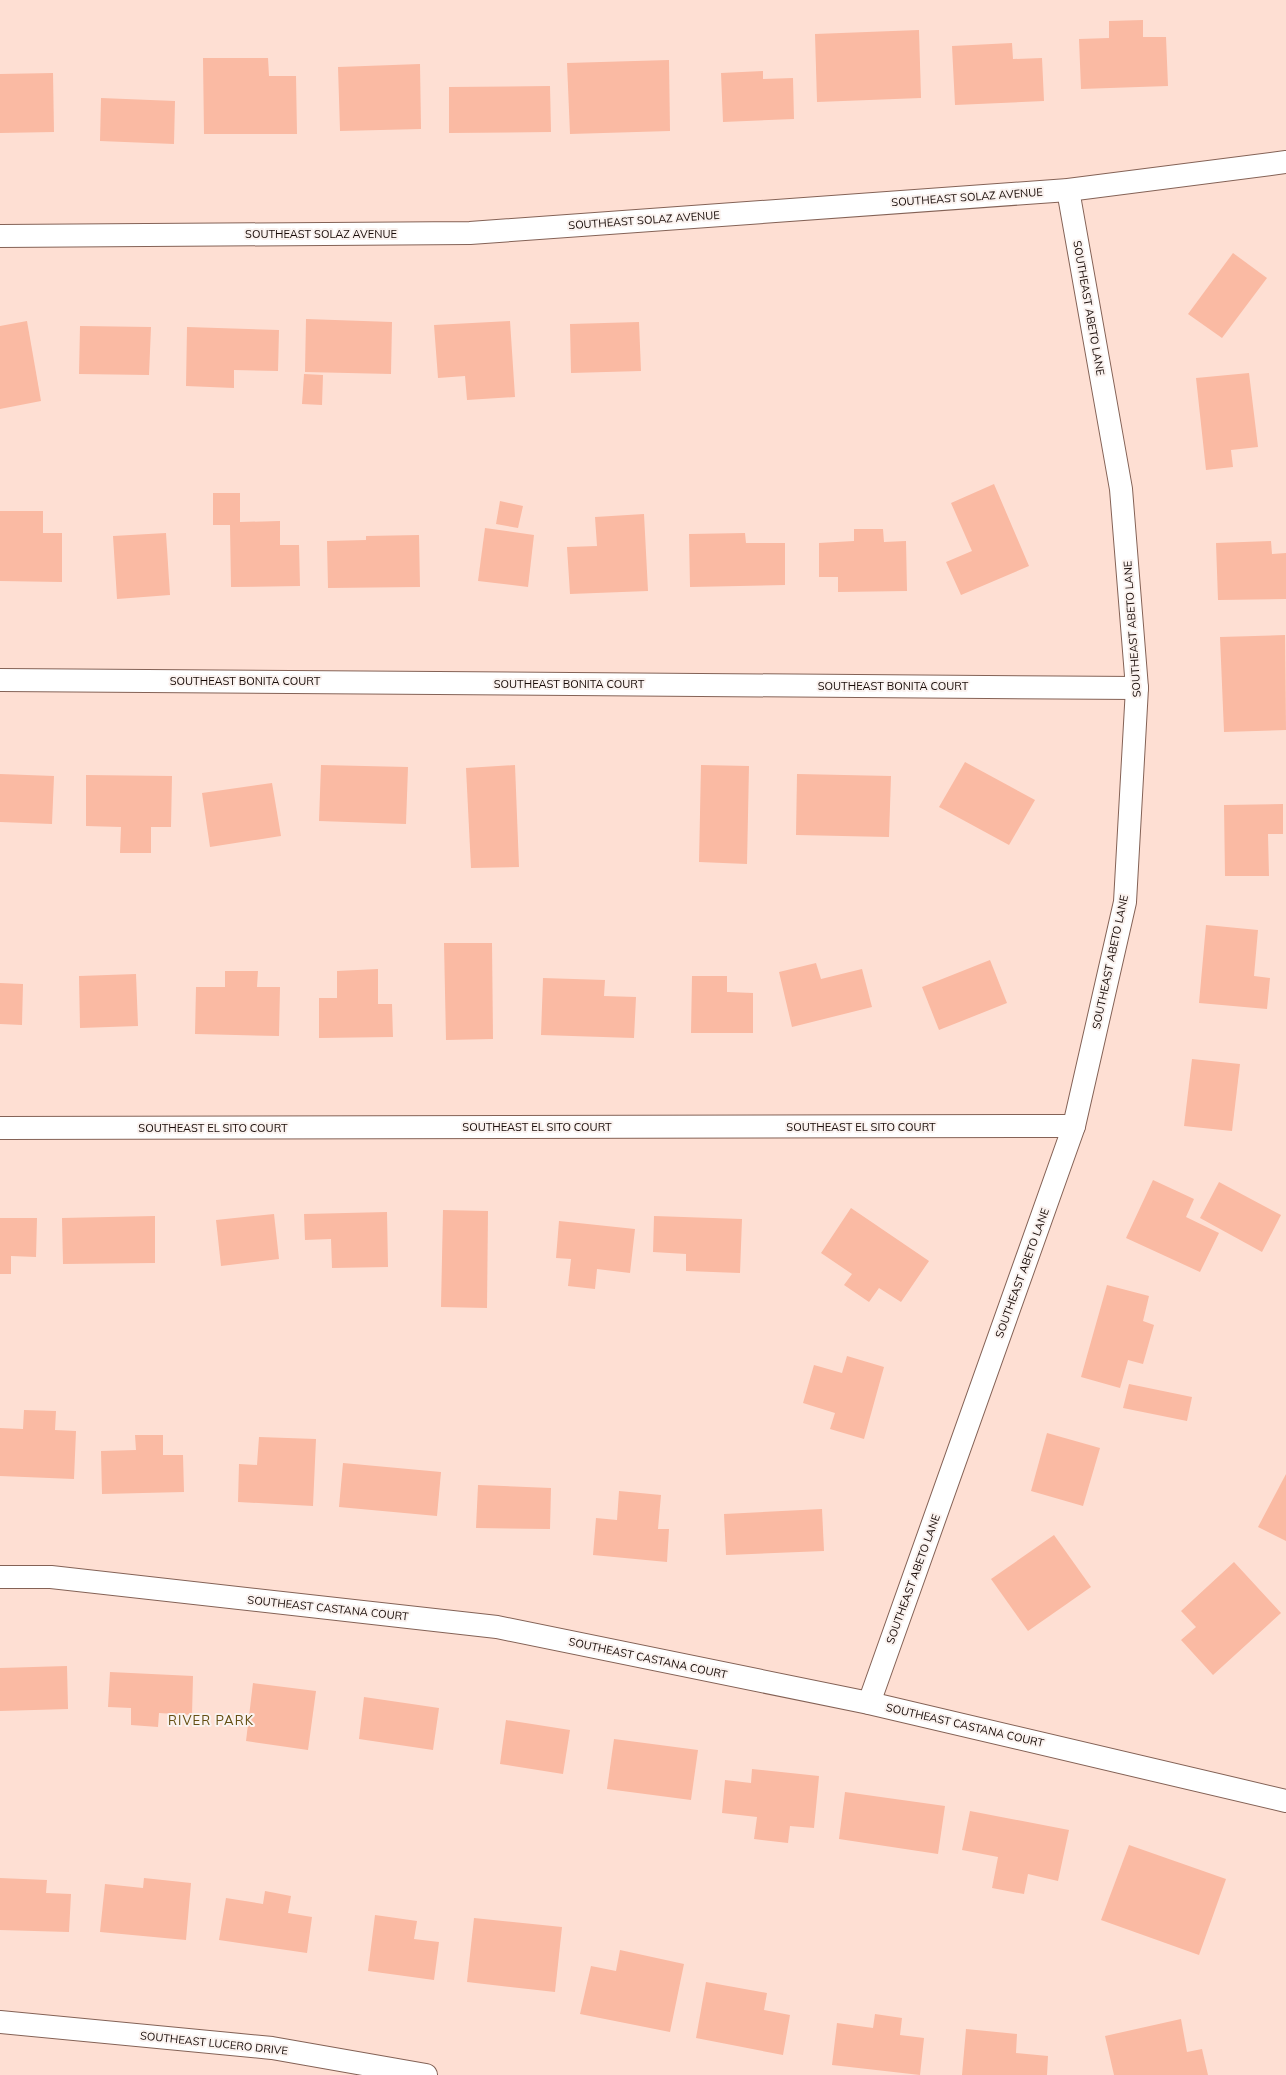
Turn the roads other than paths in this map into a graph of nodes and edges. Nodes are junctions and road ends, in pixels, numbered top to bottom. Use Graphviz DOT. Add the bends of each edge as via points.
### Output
graph roads {
  1 [pos="1286,162"];
  2 [pos="1068,190"];
  3 [pos="0,236"];
  4 [pos="0,680"];
  5 [pos="1137,688"];
  6 [pos="1074,1126"];
  7 [pos="0,1128"];
  8 [pos="0,1577"];
  9 [pos="869,1703"];
  10 [pos="1286,1801"];
  11 [pos="0,2022"];
  12 [pos="426,2075"];
  1 -- 2 [label="street, SOUTHEAST SOLAZ AVENUE"];
  2 -- 3 [label="street, SOUTHEAST SOLAZ AVENUE" via="470,233"];
  2 -- 5 [label="street, SOUTHEAST ABETO LANE" via="1121,489"];
  4 -- 5 [label="street, SOUTHEAST BONITA COURT"];
  5 -- 6 [label="street, SOUTHEAST ABETO LANE" via="1125,902"];
  6 -- 7 [label="street, SOUTHEAST EL SITO COURT"];
  6 -- 9 [label="street, SOUTHEAST ABETO LANE"];
  8 -- 9 [label="street, SOUTHEAST CASTANA COURT" via="51,1577 497,1627"];
  9 -- 10 [label="street, SOUTHEAST CASTANA COURT"];
  11 -- 12 [label="street, SOUTHEAST LUCERO DRIVE" via="272,2048"];
}
